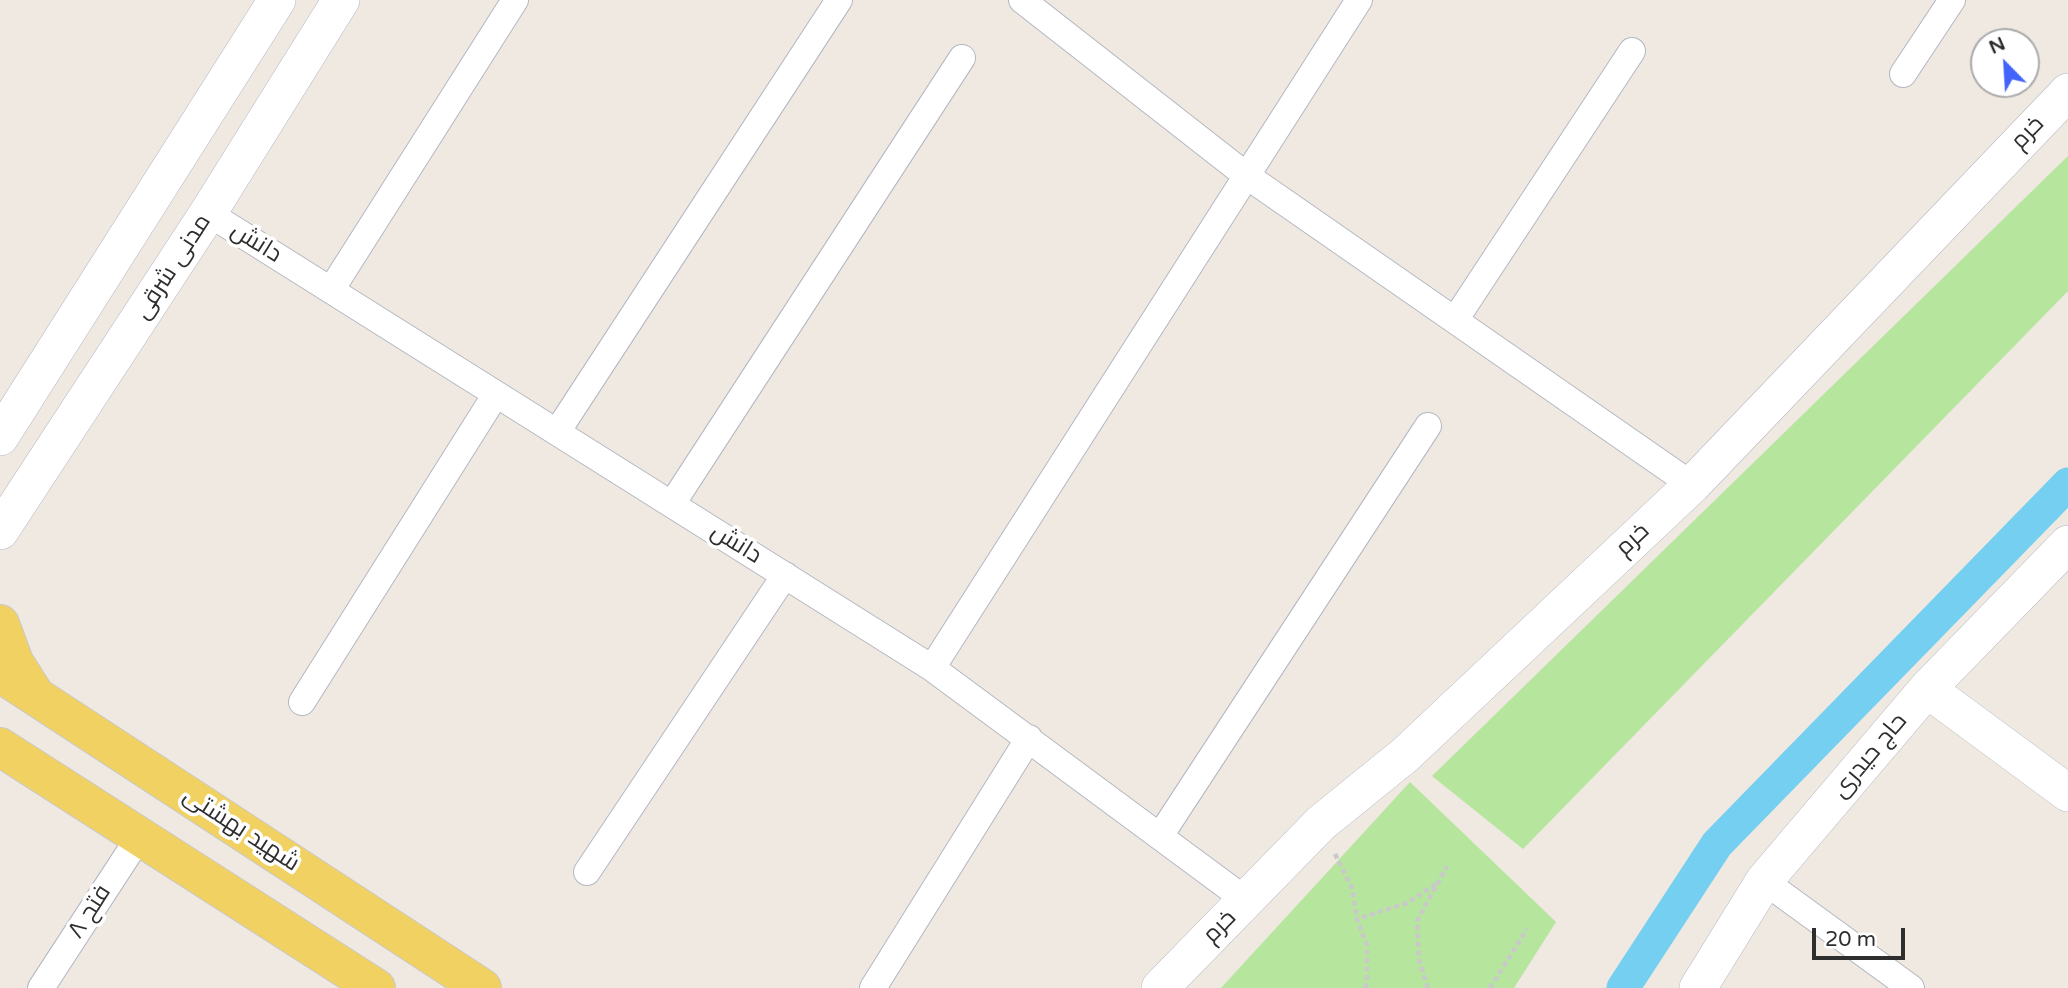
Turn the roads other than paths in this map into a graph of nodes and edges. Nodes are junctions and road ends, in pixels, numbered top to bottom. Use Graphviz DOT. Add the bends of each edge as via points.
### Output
graph roads {
  1 [pos="277,0"];
  2 [pos="341,0"];
  3 [pos="515,0"];
  4 [pos="839,0"];
  5 [pos="1022,0"];
  6 [pos="1359,0"];
  7 [pos="1952,0"];
  8 [pos="1632,51"];
  9 [pos="961,58"];
  10 [pos="1903,74"];
  11 [pos="2068,92"];
  12 [pos="1247,176"];
  13 [pos="208,213"];
  14 [pos="331,290"];
  15 [pos="1455,320"];
  16 [pos="496,394"];
  17 [pos="1428,426"];
  18 [pos="558,432"];
  19 [pos="0,437"];
  20 [pos="1692,485"];
  21 [pos="672,504"];
  22 [pos="0,531"];
  23 [pos="2068,544"];
  24 [pos="785,575"];
  25 [pos="0,624"];
  26 [pos="932,668"];
  27 [pos="0,673"];
  28 [pos="1927,689"];
  29 [pos="36,696"];
  30 [pos="302,702"];
  31 [pos="1028,738"];
  32 [pos="0,747"];
  33 [pos="2068,793"];
  34 [pos="139,835"];
  35 [pos="1160,836"];
  36 [pos="587,872"];
  37 [pos="1763,881"];
  38 [pos="1247,901"];
  39 [pos="1165,981"];
  40 [pos="41,988"];
  41 [pos="375,988"];
  42 [pos="482,988"];
  43 [pos="873,988"];
  44 [pos="1698,988"];
  45 [pos="1912,988"];
  1 -- 19 [label="street"];
  2 -- 13 [label="street, مدنی شرقی"];
  3 -- 14 [label="street"];
  4 -- 18 [label="street"];
  5 -- 12 [label="street"];
  6 -- 12 [label="street"];
  7 -- 10 [label="street"];
  8 -- 15 [label="street"];
  9 -- 21 [label="street"];
  11 -- 20 [label="street, خرم"];
  12 -- 15 [label="street"];
  12 -- 26 [label="street"];
  13 -- 14 [label="street, دانش"];
  13 -- 22 [label="street, مدنی شرقی"];
  14 -- 16 [label="street, دانش"];
  15 -- 20 [label="street"];
  16 -- 18 [label="street, دانش"];
  16 -- 30 [label="street"];
  17 -- 35 [label="street"];
  18 -- 21 [label="street, دانش"];
  20 -- 38 [label="street, خرم" via="1405,755 1321,823"];
  21 -- 24 [label="street, دانش"];
  23 -- 28 [label="street, حاج حیدری"];
  24 -- 26 [label="street, دانش"];
  24 -- 36 [label="street"];
  25 -- 29 [label="main road" via="14,662"];
  26 -- 31 [label="street, دانش"];
  27 -- 29 [label="main road, شهید بهشتی"];
  28 -- 33 [label="street"];
  28 -- 37 [label="street, حاج حیدری"];
  29 -- 42 [label="main road, شهید بهشتی"];
  31 -- 35 [label="street, دانش"];
  31 -- 43 [label="street"];
  32 -- 34 [label="main road"];
  34 -- 40 [label="street, فتح ۸"];
  34 -- 41 [label="main road"];
  35 -- 38 [label="street, دانش"];
  37 -- 44 [label="street, حاج حیدری"];
  37 -- 45 [label="street"];
  38 -- 39 [label="street, خرم"];
}
